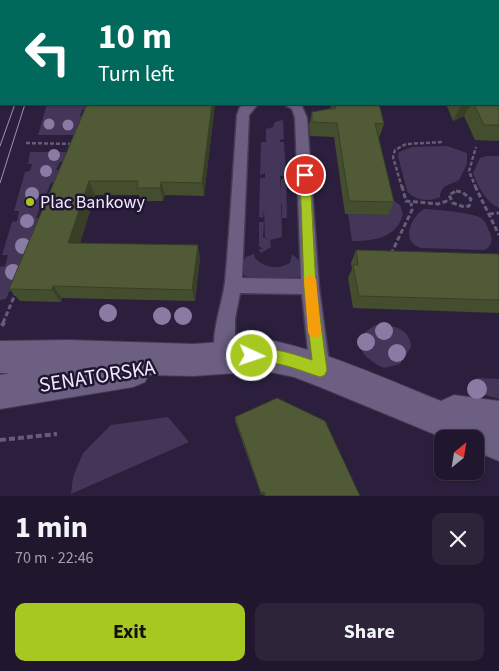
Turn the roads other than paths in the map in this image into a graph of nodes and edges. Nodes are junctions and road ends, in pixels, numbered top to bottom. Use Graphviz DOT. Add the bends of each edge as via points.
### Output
graph roads {
  1 [pos="251,105"];
  2 [pos="292,105"];
  3 [pos="234,285"];
  4 [pos="310,287"];
  5 [pos="1,341"];
  6 [pos="209,359"];
  7 [pos="320,370"];
  8 [pos="0,392"];
  9 [pos="418,408"];
  10 [pos="499,419"];
  11 [pos="499,442"];
  1 -- 3 [label="lane" via="243,115"];
  2 -- 4 [label="lane" via="297,107 301,118"];
  3 -- 4 [label="lane"];
  3 -- 6 [label="lane" via="226,319"];
  4 -- 7 [label="lane"];
  5 -- 6 [label="street, SENATORSKA"];
  6 -- 7 [label="street, SENATORSKA" via="265,355"];
  6 -- 8 [label="street, SENATORSKA"];
  7 -- 9 [label="street, SENATORSKA"];
  9 -- 10 [label="street, SENATORSKA"];
  9 -- 11 [label="street, SENATORSKA"];
}
